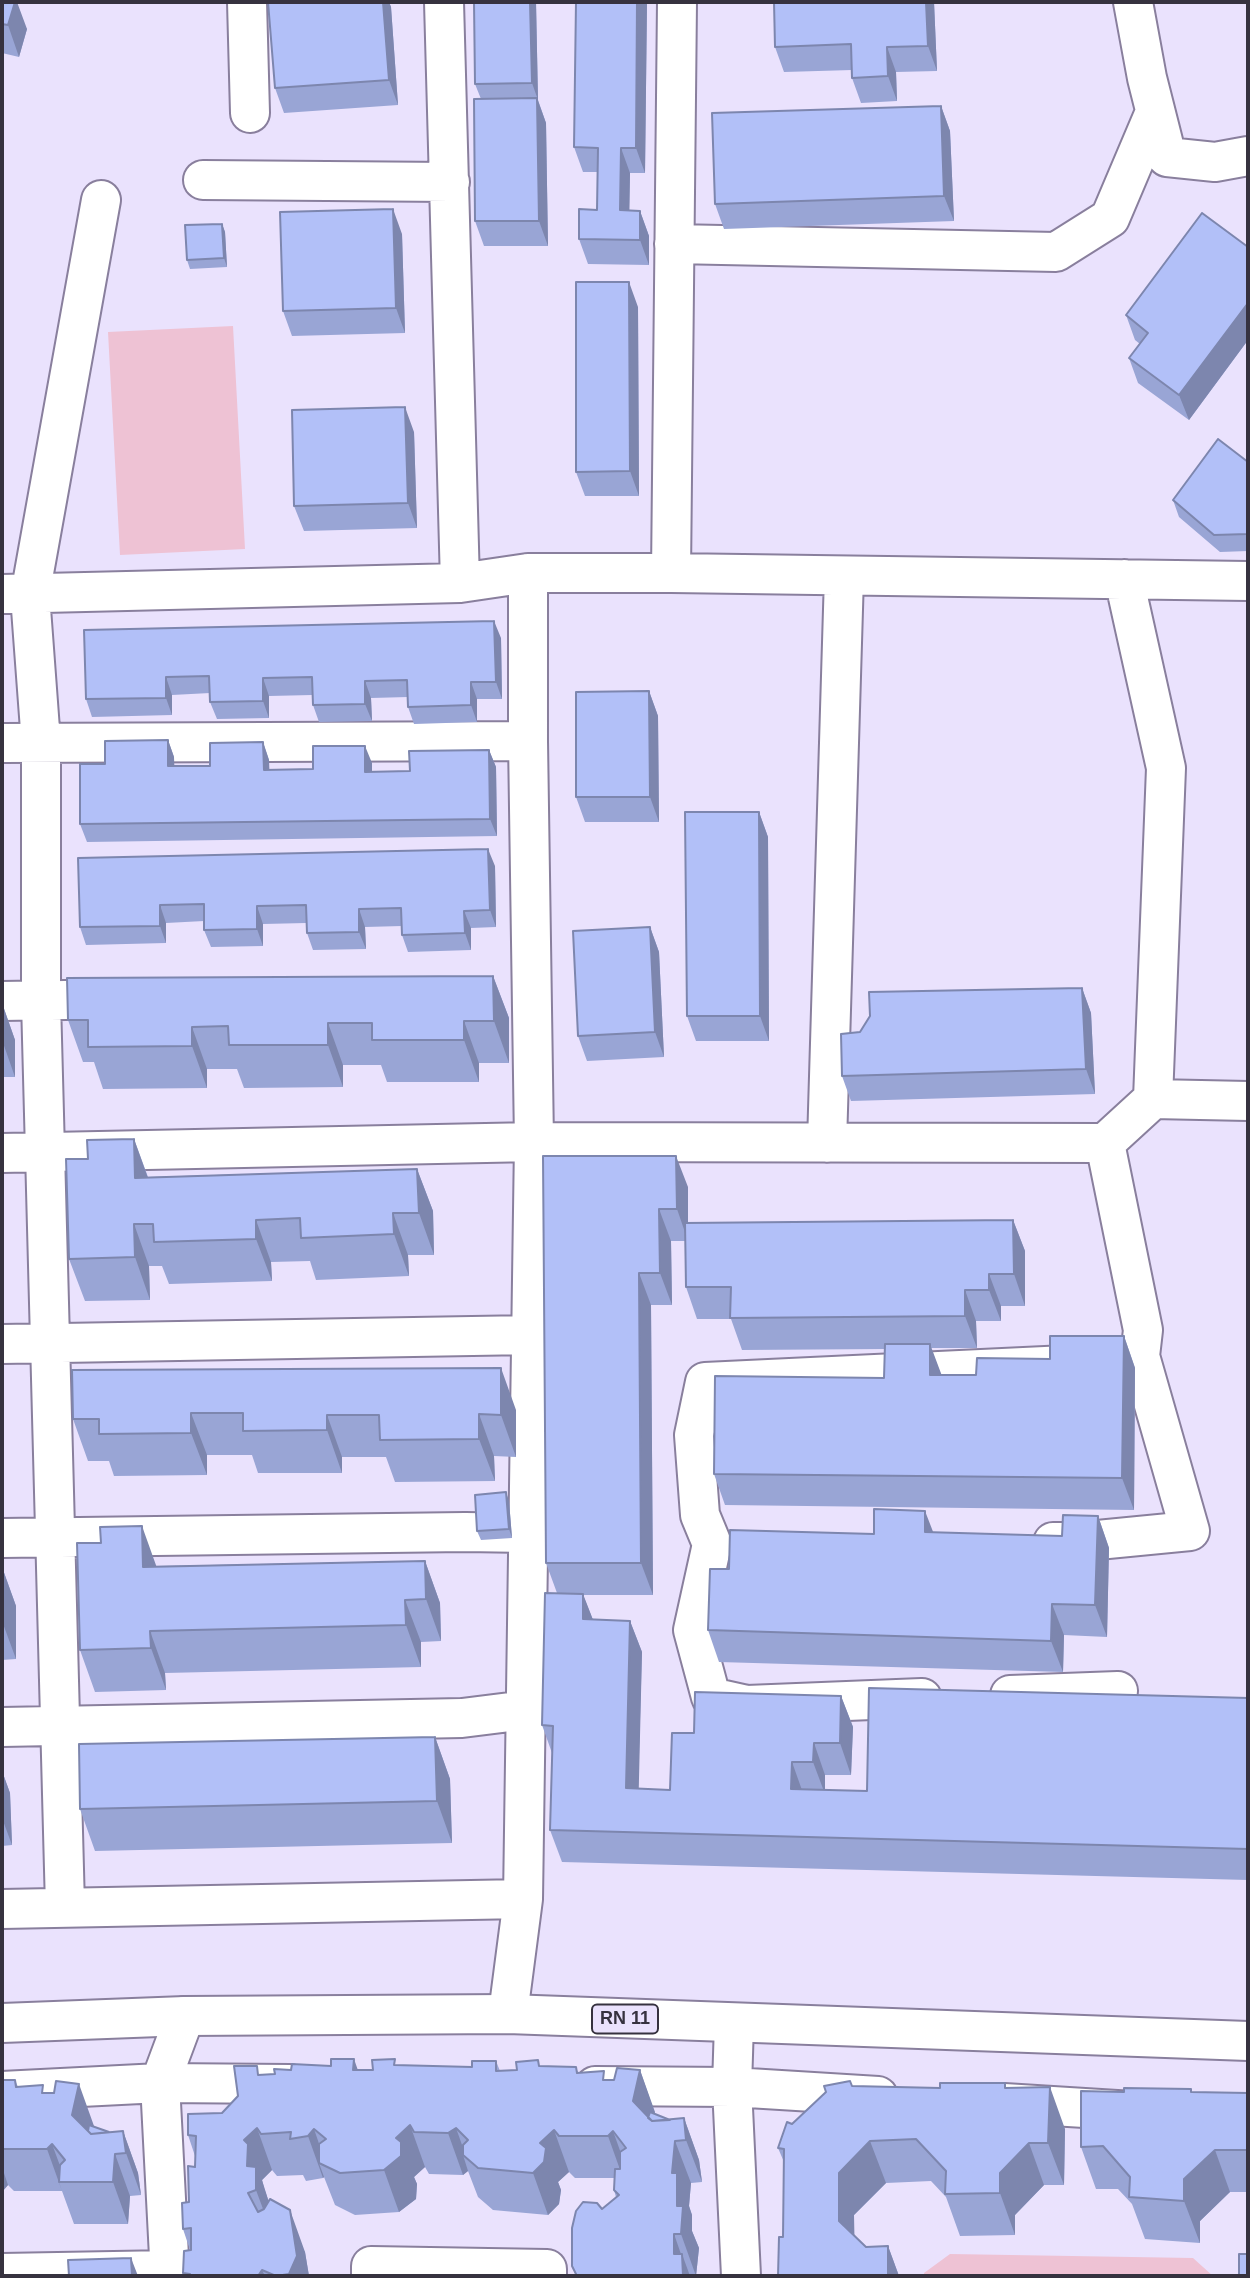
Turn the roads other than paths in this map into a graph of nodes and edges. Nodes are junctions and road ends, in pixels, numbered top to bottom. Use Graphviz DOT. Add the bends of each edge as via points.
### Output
graph roads {
  1 [pos="247,2"];
  2 [pos="444,2"];
  3 [pos="677,2"];
  4 [pos="1133,2"];
  5 [pos="1155,112"];
  6 [pos="250,114"];
  7 [pos="1248,156"];
  8 [pos="203,180"];
  9 [pos="450,182"];
  10 [pos="101,200"];
  11 [pos="674,244"];
  12 [pos="528,573"];
  13 [pos="671,573"];
  14 [pos="844,576"];
  15 [pos="1124,579"];
  16 [pos="1248,581"];
  17 [pos="460,583"];
  18 [pos="16,594"];
  19 [pos="528,741"];
  20 [pos="2,743"];
  21 [pos="41,743"];
  22 [pos="492,996"];
  23 [pos="533,996"];
  24 [pos="41,1000"];
  25 [pos="96,1000"];
  26 [pos="2,1001"];
  27 [pos="1153,1099"];
  28 [pos="1248,1101"];
  29 [pos="534,1142"];
  30 [pos="827,1143"];
  31 [pos="1105,1143"];
  32 [pos="2,1153"];
  33 [pos="45,1153"];
  34 [pos="531,1335"];
  35 [pos="2,1344"];
  36 [pos="50,1344"];
  37 [pos="1140,1356"];
  38 [pos="528,1533"];
  39 [pos="2,1538"];
  40 [pos="56,1538"];
  41 [pos="1023,1543"];
  42 [pos="712,1544"];
  43 [pos="752,1544"];
  44 [pos="1118,1691"];
  45 [pos="526,1710"];
  46 [pos="2,1727"];
  47 [pos="61,1727"];
  48 [pos="523,1899"];
  49 [pos="65,1908"];
  50 [pos="2,1909"];
  51 [pos="508,2014"];
  52 [pos="185,2016"];
  53 [pos="734,2023"];
  54 [pos="2,2024"];
  55 [pos="1248,2041"];
  56 [pos="160,2083"];
  57 [pos="327,2084"];
  58 [pos="565,2086"];
  59 [pos="732,2087"];
  60 [pos="2,2091"];
  61 [pos="914,2098"];
  62 [pos="969,2101"];
  63 [pos="1165,2113"];
  64 [pos="2,2273"];
  65 [pos="170,2273"];
  66 [pos="371,2276"];
  67 [pos="547,2276"];
  68 [pos="741,2276"];
  1 -- 6 [label="street"];
  2 -- 9 [label="street"];
  3 -- 11 [label="street"];
  4 -- 5 [label="street"];
  5 -- 7 [label="street" via="1167,157 1215,162"];
  5 -- 11 [label="street" via="1110,218 1056,253"];
  8 -- 9 [label="street"];
  9 -- 17 [label="street"];
  10 -- 18 [label="street"];
  11 -- 13 [label="street"];
  12 -- 13 [label="street"];
  12 -- 17 [label="street"];
  12 -- 19 [label="street"];
  13 -- 14 [label="street"];
  14 -- 15 [label="street"];
  14 -- 30 [label="street"];
  15 -- 16 [label="street"];
  15 -- 27 [label="street" via="1166,768"];
  17 -- 18 [label="street"];
  18 -- 21 [label="street"];
  19 -- 21 [label="street"];
  19 -- 23 [label="street"];
  20 -- 21 [label="street"];
  21 -- 24 [label="street"];
  22 -- 23 [label="street"];
  23 -- 29 [label="street"];
  24 -- 25 [label="street"];
  24 -- 26 [label="street"];
  24 -- 33 [label="street"];
  27 -- 28 [label="street"];
  27 -- 31 [label="street"];
  29 -- 30 [label="street"];
  29 -- 33 [label="street"];
  29 -- 34 [label="street"];
  30 -- 31 [label="street"];
  31 -- 37 [label="street" via="1143,1330"];
  32 -- 33 [label="street"];
  33 -- 36 [label="street"];
  34 -- 36 [label="street"];
  34 -- 38 [label="street"];
  35 -- 36 [label="street"];
  36 -- 40 [label="street"];
  37 -- 41 [label="street" via="1190,1531"];
  37 -- 42 [label="street" via="1109,1363 705,1382 694,1435 700,1515"];
  38 -- 40 [label="street"];
  38 -- 45 [label="street"];
  39 -- 40 [label="street"];
  40 -- 47 [label="street"];
  42 -- 43 [label="street"];
  42 -- 44 [label="street" via="693,1630 711,1697 747,1705"];
  45 -- 47 [label="street" via="462,1718"];
  45 -- 48 [label="street"];
  46 -- 47 [label="street"];
  47 -- 49 [label="street"];
  48 -- 49 [label="street"];
  48 -- 51 [label="street"];
  49 -- 50 [label="street"];
  51 -- 52 [label="street, RN 11"];
  51 -- 53 [label="street, RN 11"];
  52 -- 54 [label="street, RN 11"];
  52 -- 56 [label="street"];
  53 -- 55 [label="street, RN 11"];
  53 -- 59 [label="street"];
  56 -- 57 [label="street"];
  56 -- 60 [label="street"];
  56 -- 65 [label="street"];
  58 -- 59 [label="street"];
  59 -- 61 [label="street"];
  59 -- 68 [label="street"];
  62 -- 63 [label="street"];
  64 -- 65 [label="street"];
  66 -- 67 [label="street" via="371,2266 547,2269"];
}
